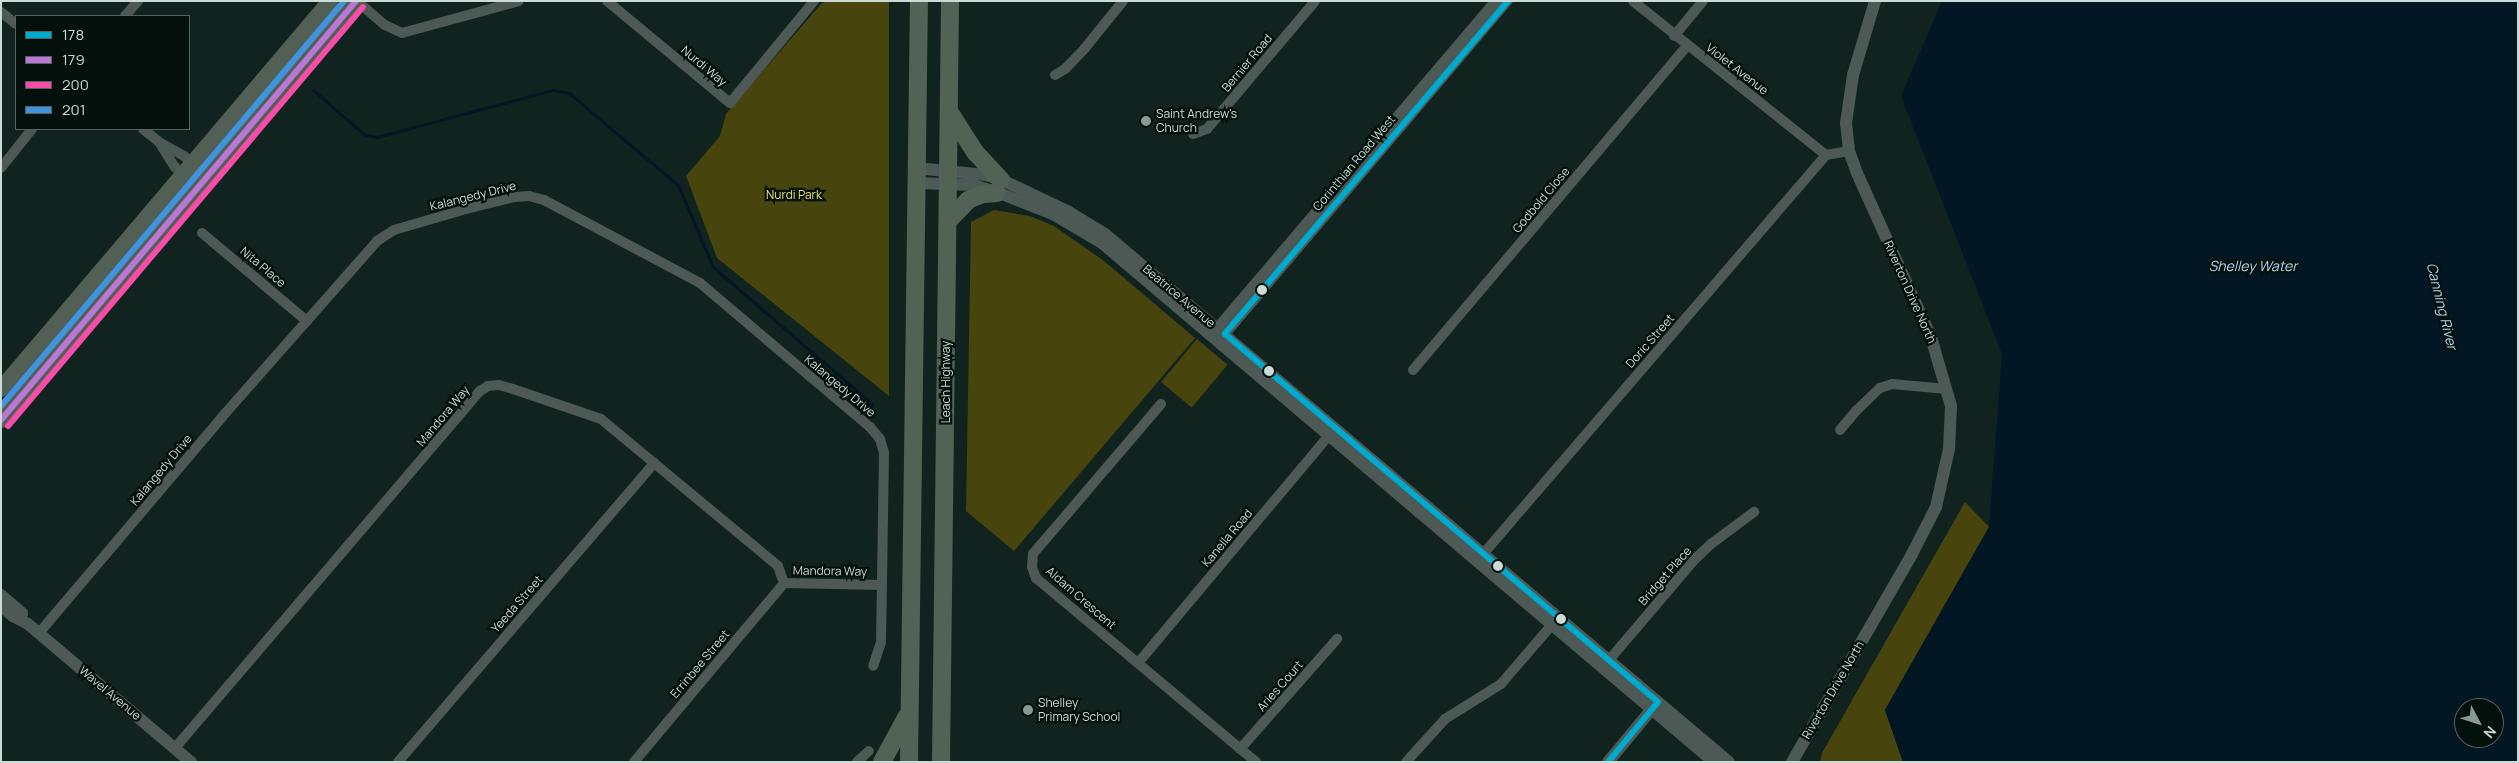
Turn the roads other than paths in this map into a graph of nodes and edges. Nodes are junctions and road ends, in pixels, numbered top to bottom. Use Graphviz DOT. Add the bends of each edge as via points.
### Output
graph roads {
  1 [pos="138,1"];
  2 [pos="330,1"];
  3 [pos="356,1"];
  4 [pos="519,1"];
  5 [pos="607,1"];
  6 [pos="814,1"];
  7 [pos="919,1"];
  8 [pos="950,1"];
  9 [pos="1123,1"];
  10 [pos="1315,1"];
  11 [pos="1495,1"];
  12 [pos="1508,1"];
  13 [pos="1633,1"];
  14 [pos="1703,1"];
  15 [pos="1876,1"];
  16 [pos="1,12"];
  17 [pos="126,15"];
  18 [pos="15,23"];
  19 [pos="1674,36"];
  20 [pos="1687,46"];
  21 [pos="1055,74"];
  22 [pos="949,111"];
  23 [pos="31,130"];
  24 [pos="144,130"];
  25 [pos="1193,134"];
  26 [pos="1849,151"];
  27 [pos="1826,155"];
  28 [pos="1,168"];
  29 [pos="188,169"];
  30 [pos="916,176"];
  31 [pos="949,177"];
  32 [pos="203,182"];
  33 [pos="999,186"];
  34 [pos="948,221"];
  35 [pos="202,233"];
  36 [pos="307,321"];
  37 [pos="1218,334"];
  38 [pos="1413,370"];
  39 [pos="1,389"];
  40 [pos="1947,389"];
  41 [pos="1161,404"];
  42 [pos="1,420"];
  43 [pos="1840,430"];
  44 [pos="1333,431"];
  45 [pos="654,463"];
  46 [pos="1754,512"];
  47 [pos="1481,557"];
  48 [pos="784,583"];
  49 [pos="881,585"];
  50 [pos="1,595"];
  51 [pos="1,606"];
  52 [pos="1555,621"];
  53 [pos="28,624"];
  54 [pos="39,633"];
  55 [pos="1338,639"];
  56 [pos="1606,663"];
  57 [pos="1138,664"];
  58 [pos="873,666"];
  59 [pos="1655,705"];
  60 [pos="909,713"];
  61 [pos="175,748"];
  62 [pos="1240,749"];
  63 [pos="876,756"];
  64 [pos="191,762"];
  65 [pos="398,762"];
  66 [pos="634,762"];
  67 [pos="857,762"];
  68 [pos="908,762"];
  69 [pos="942,762"];
  70 [pos="1256,762"];
  71 [pos="1406,762"];
  72 [pos="1608,762"];
  73 [pos="1714,762"];
  74 [pos="1729,762"];
  75 [pos="1792,762"];
  1 -- 17 [label="street"];
  2 -- 29 [label="main road"];
  3 -- 4 [label="street" via="385,25 402,33"];
  3 -- 32 [label="main road"];
  5 -- 6 [label="street, Nurdi Way" via="730,103"];
  7 -- 30 [label="highway"];
  8 -- 22 [label="highway, Leach Highway"];
  9 -- 21 [label="street" via="1085,48 1065,69"];
  10 -- 25 [label="street, Bernier Road" via="1207,129"];
  11 -- 37 [label="street, Corinthian Road West"];
  12 -- 37 [label="street, Corinthian Road West"];
  13 -- 19 [label="street, Violet Avenue"];
  14 -- 19 [label="street"];
  15 -- 26 [label="street, Riverton Drive North" via="1853,75 1846,123"];
  16 -- 18 [label="street"];
  19 -- 20 [label="street, Violet Avenue"];
  20 -- 27 [label="street, Violet Avenue"];
  20 -- 38 [label="street, Godbold Close"];
  22 -- 31 [label="highway, Leach Highway"];
  22 -- 33 [label="highway"];
  23 -- 28 [label="street"];
  24 -- 29 [label="street" via="159,142 175,167"];
  26 -- 27 [label="street"];
  26 -- 40 [label="street, Riverton Drive North" via="1931,337"];
  27 -- 47 [label="street, Doric Street"];
  29 -- 32 [label="street"];
  29 -- 39 [label="main road"];
  30 -- 31 [label="street, Beatrice Avenue"];
  30 -- 60 [label="highway"];
  31 -- 33 [label="street, Beatrice Avenue" via="986,175"];
  31 -- 34 [label="highway, Leach Highway"];
  32 -- 42 [label="main road"];
  33 -- 34 [label="highway" via="968,200"];
  33 -- 37 [label="street, Beatrice Avenue" via="1086,232"];
  34 -- 69 [label="highway, Leach Highway"];
  35 -- 36 [label="street, Nita Place"];
  36 -- 49 [label="street, Kalangedy Drive" via="385,233 514,197 544,200 700,283 870,427 880,439 884,453"];
  36 -- 54 [label="street, Kalangedy Drive"];
  37 -- 44 [label="street, Beatrice Avenue"];
  40 -- 43 [label="street" via="1892,384 1880,388"];
  40 -- 75 [label="street, Riverton Drive North" via="1951,406 1949,449 1936,507"];
  41 -- 57 [label="street, Aldam Crescent" via="1033,554 1032,567 1036,578"];
  44 -- 47 [label="street, Beatrice Avenue"];
  44 -- 57 [label="street, Kanella Road"];
  45 -- 48 [label="street, Mandora Way" via="778,566"];
  45 -- 61 [label="street, Mandora Way" via="601,419 513,389 488,386 480,391"];
  45 -- 65 [label="street, Yeeda Street"];
  46 -- 56 [label="street, Bridget Place" via="1696,558"];
  47 -- 52 [label="street, Beatrice Avenue"];
  48 -- 49 [label="street, Mandora Way"];
  48 -- 66 [label="street, Errinbee Street"];
  49 -- 58 [label="street, Kalangedy Drive" via="880,642"];
  50 -- 53 [label="street, Wavel Avenue" via="20,610"];
  51 -- 53 [label="street, Wavel Avenue"];
  52 -- 56 [label="street, Beatrice Avenue"];
  52 -- 71 [label="street" via="1501,684 1445,719"];
  53 -- 54 [label="street, Wavel Avenue"];
  54 -- 61 [label="street, Wavel Avenue"];
  55 -- 62 [label="street, Aries Court"];
  56 -- 59 [label="street, Beatrice Avenue"];
  57 -- 62 [label="street, Aldam Crescent"];
  59 -- 72 [label="street"];
  59 -- 73 [label="street, Beatrice Avenue"];
  59 -- 74 [label="street, Beatrice Avenue"];
  60 -- 63 [label="highway"];
  60 -- 68 [label="highway"];
  61 -- 64 [label="street, Wavel Avenue"];
  62 -- 70 [label="street, Aldam Crescent"];
  63 -- 67 [label="street"];
}
